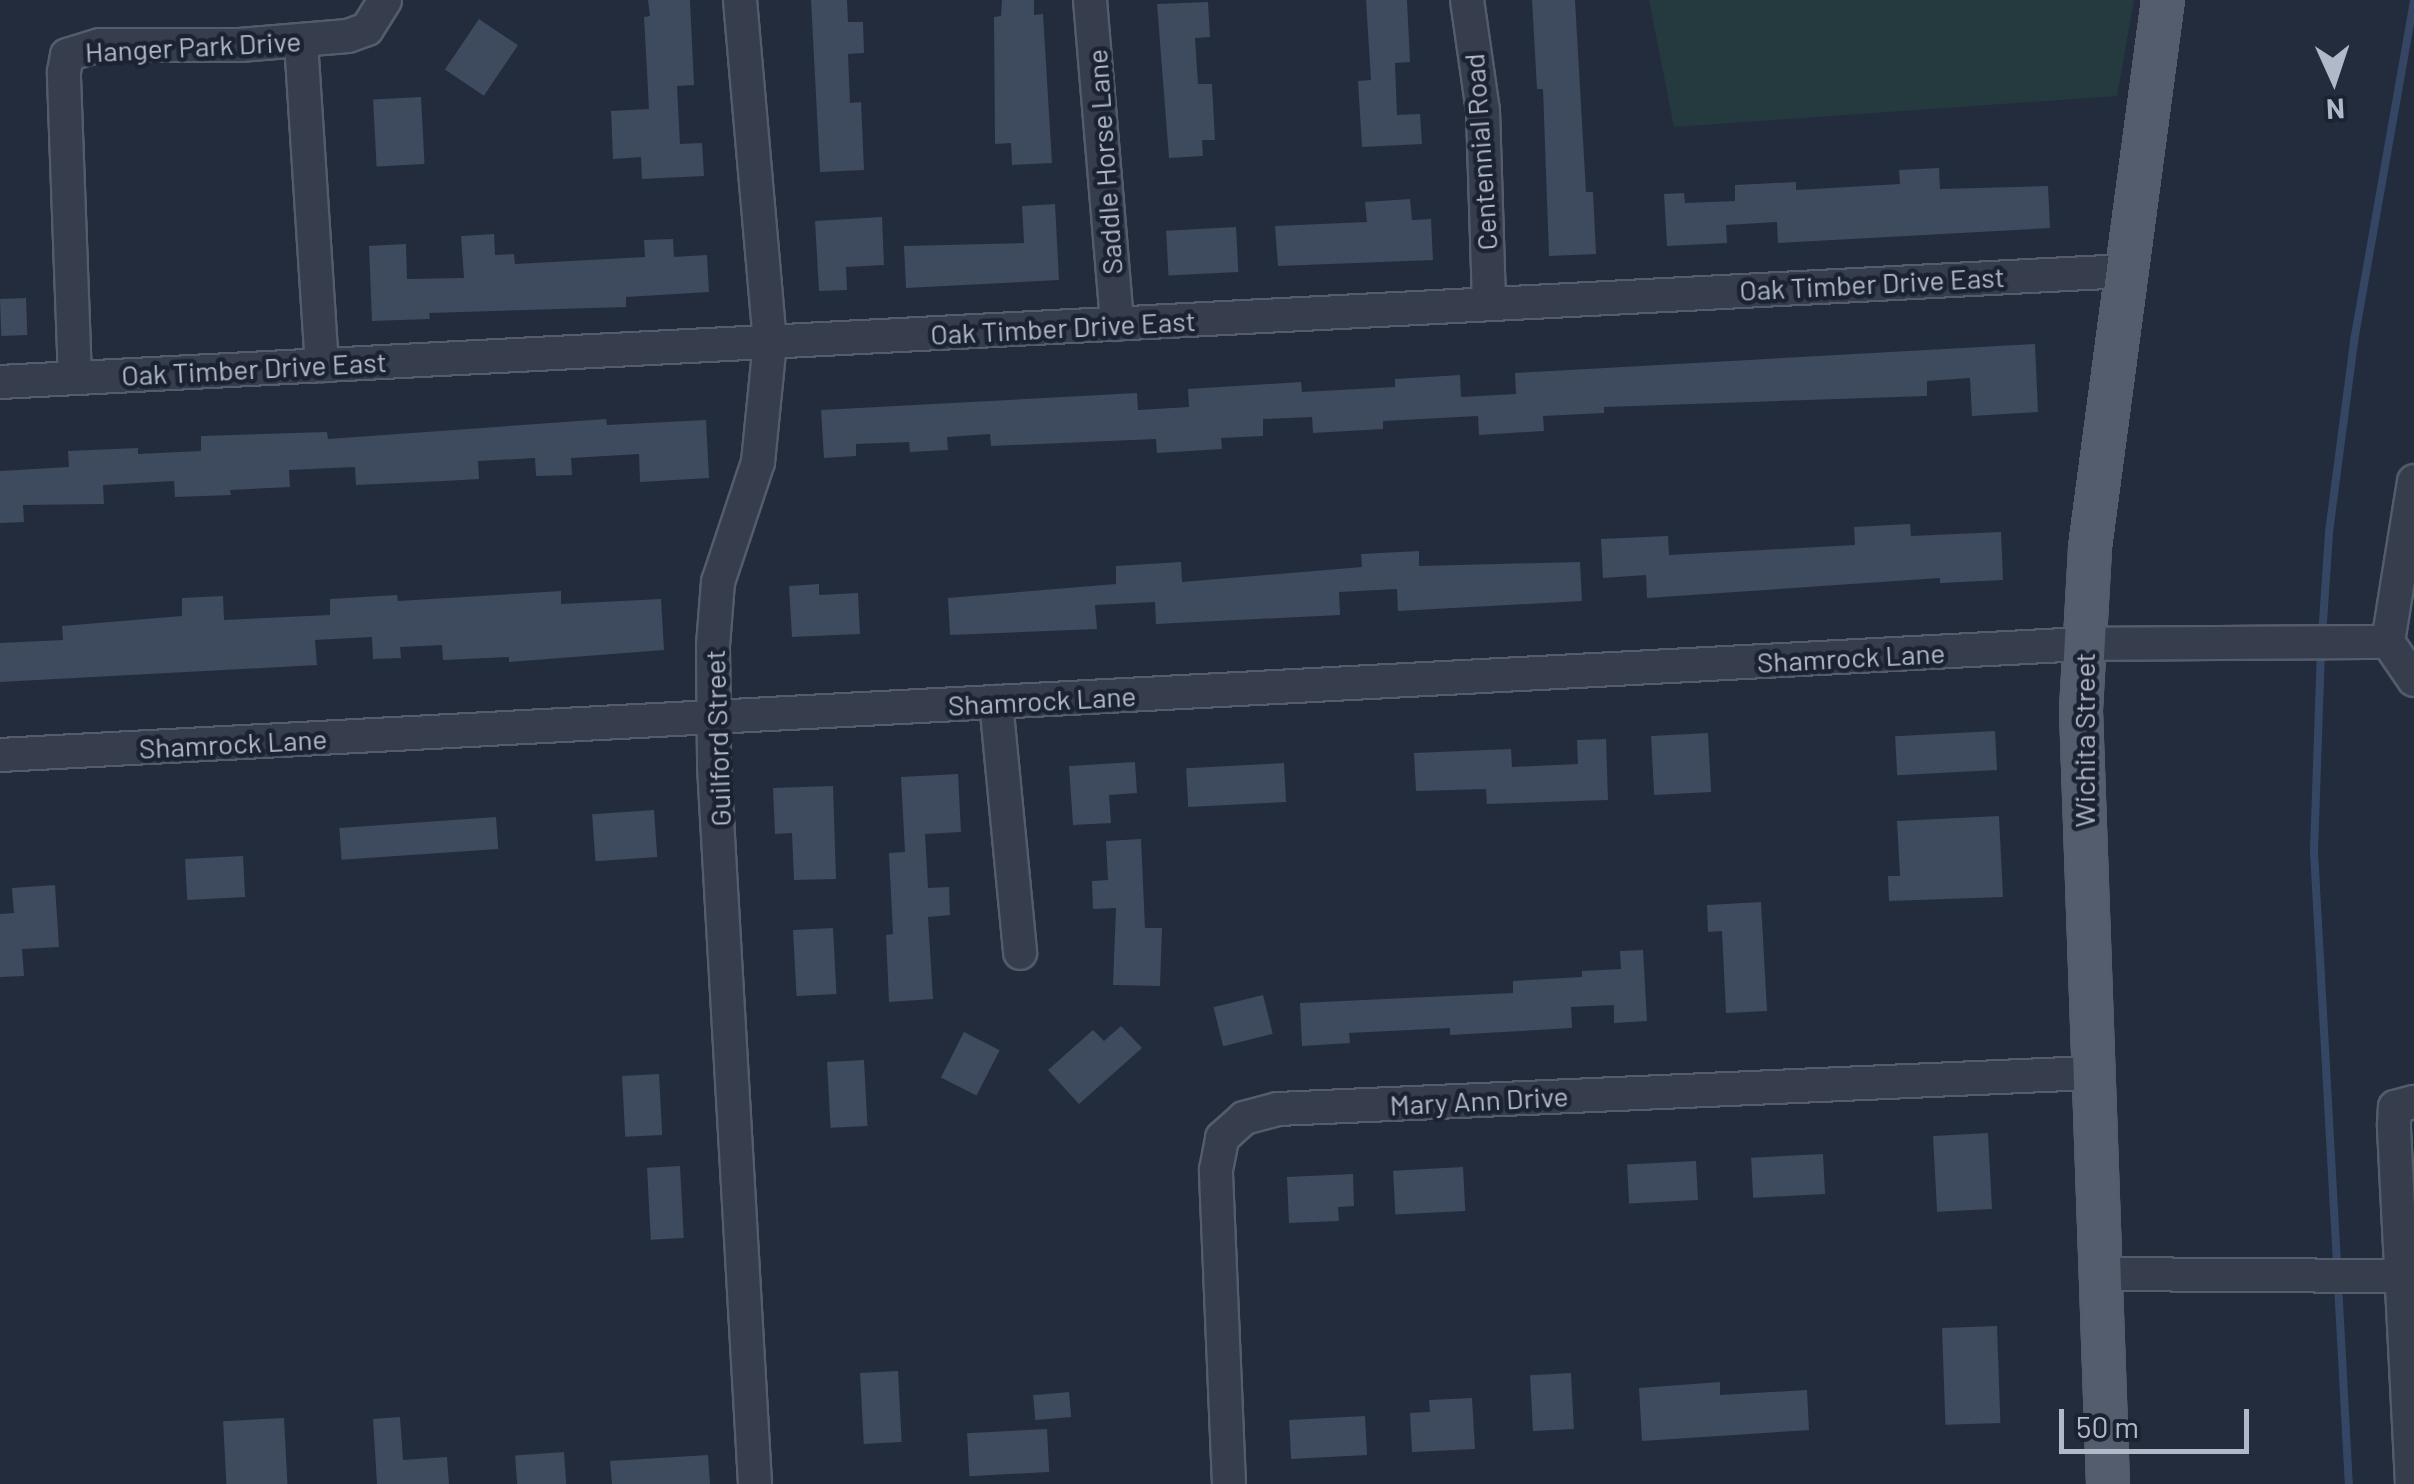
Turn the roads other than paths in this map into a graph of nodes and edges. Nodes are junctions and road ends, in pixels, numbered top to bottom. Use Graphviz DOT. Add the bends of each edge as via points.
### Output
graph roads {
  1 [pos="385,0"];
  2 [pos="740,0"];
  3 [pos="1090,0"];
  4 [pos="1466,0"];
  5 [pos="2164,0"];
  6 [pos="301,42"];
  7 [pos="2126,271"];
  8 [pos="1490,304"];
  9 [pos="1117,324"];
  10 [pos="770,342"];
  11 [pos="322,365"];
  12 [pos="75,378"];
  13 [pos="0,382"];
  14 [pos="2414,482"];
  15 [pos="2388,642"];
  16 [pos="2084,644"];
  17 [pos="2414,680"];
  18 [pos="996,702"];
  19 [pos="714,718"];
  20 [pos="0,755"];
  21 [pos="1020,953"];
  22 [pos="2090,1072"];
  23 [pos="2414,1102"];
  24 [pos="2099,1274"];
  25 [pos="2396,1276"];
  26 [pos="754,1484"];
  27 [pos="1229,1484"];
  28 [pos="2108,1484"];
  29 [pos="2412,1484"];
  1 -- 6 [label="street, Hanger Park Drive" via="367,29"];
  2 -- 10 [label="street, Guilford Street"];
  3 -- 9 [label="street, Saddle Horse Lane"];
  4 -- 8 [label="street, Centennial Road" via="1482,111"];
  5 -- 7 [label="main road, Wichita Street"];
  6 -- 11 [label="street"];
  6 -- 12 [label="street, Hanger Park Drive" via="100,45 68,55"];
  7 -- 8 [label="street, Oak Timber Drive East"];
  7 -- 16 [label="main road, Wichita Street"];
  8 -- 9 [label="street, Oak Timber Drive East"];
  9 -- 10 [label="street, Oak Timber Drive East"];
  10 -- 11 [label="street, Oak Timber Drive East"];
  10 -- 19 [label="street, Guilford Street" via="758,462 718,582"];
  11 -- 12 [label="street, Oak Timber Drive East"];
  12 -- 13 [label="street, Oak Timber Drive East"];
  14 -- 15 [label="street"];
  15 -- 16 [label="street, Shamrock Lane"];
  15 -- 17 [label="street"];
  16 -- 18 [label="street, Shamrock Lane"];
  16 -- 22 [label="main road, Wichita Street"];
  18 -- 19 [label="street, Shamrock Lane"];
  18 -- 21 [label="street"];
  19 -- 20 [label="street, Shamrock Lane"];
  19 -- 26 [label="street, Guilford Street"];
  22 -- 24 [label="main road, Wichita Street"];
  22 -- 27 [label="street, Mary Ann Drive" via="1278,1109 1244,1118 1222,1138 1216,1170"];
  23 -- 25 [label="street" via="2395,1108"];
  24 -- 25 [label="street"];
  24 -- 28 [label="main road, Wichita Street"];
  25 -- 29 [label="street"];
}
